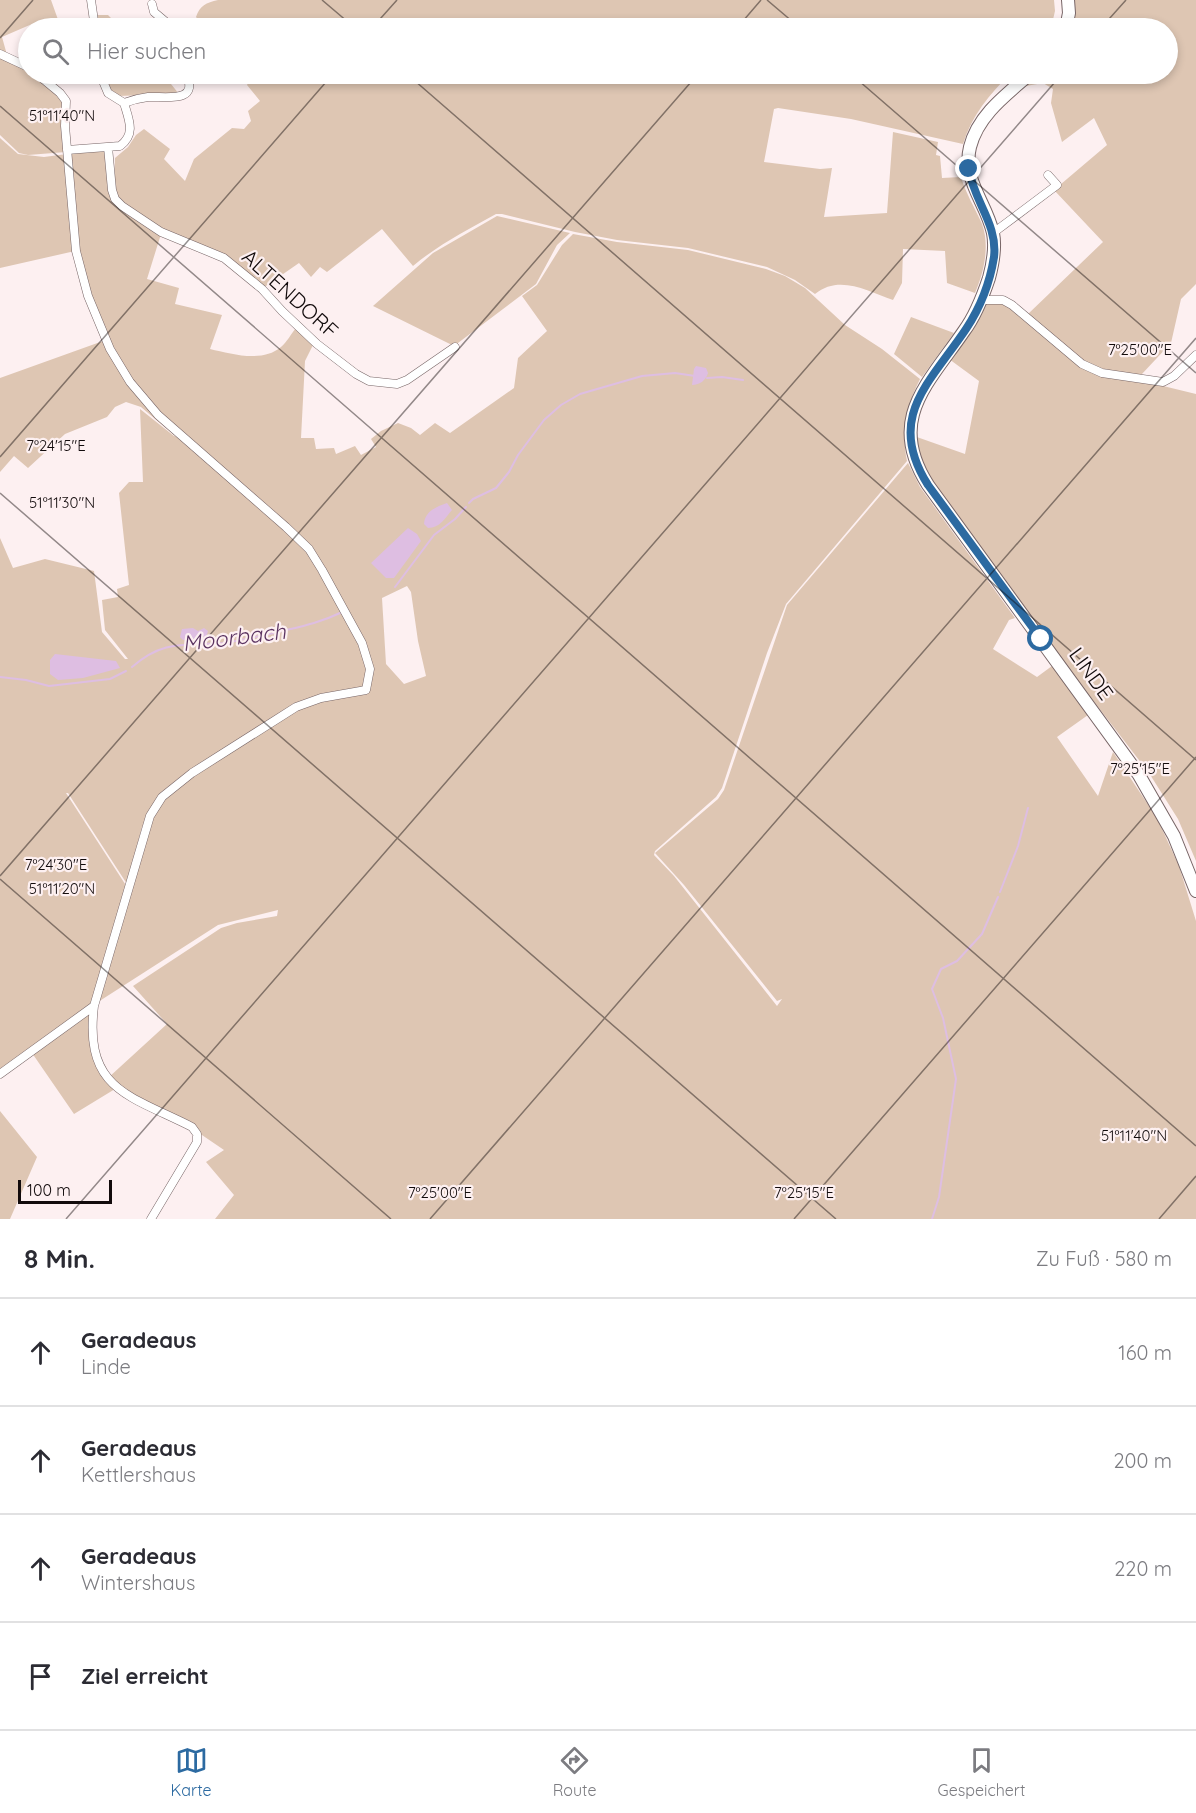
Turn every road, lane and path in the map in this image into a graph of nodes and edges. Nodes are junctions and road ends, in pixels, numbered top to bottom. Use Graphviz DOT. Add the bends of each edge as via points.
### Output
graph roads {
  1 [pos="91,0"];
  2 [pos="1068,0"];
  3 [pos="152,4"];
  4 [pos="93,18"];
  5 [pos="161,18"];
  6 [pos="1068,18"];
  7 [pos="0,54"];
  8 [pos="18,62"];
  9 [pos="49,84"];
  10 [pos="104,84"];
  11 [pos="189,84"];
  12 [pos="1019,84"];
  13 [pos="124,103"];
  14 [pos="108,147"];
  15 [pos="67,150"];
  16 [pos="1048,175"];
  17 [pos="993,233"];
  18 [pos="981,300"];
  19 [pos="455,347"];
  20 [pos="1196,355"];
  21 [pos="1196,891"];
  22 [pos="94,1006"];
  23 [pos="0,1074"];
  24 [pos="151,1219"];
  1 -- 4 [label="street"];
  2 -- 6 [label="main road"];
  3 -- 5 [label="street"];
  7 -- 8 [label="street"];
  9 -- 15 [label="street" via="66,101"];
  10 -- 13 [label="street" via="108,93"];
  11 -- 13 [label="street" via="174,98 142,98"];
  12 -- 17 [label="main road" via="989,112 974,135 968,157 970,178"];
  13 -- 14 [label="street" via="130,135 120,146"];
  14 -- 15 [label="street"];
  14 -- 19 [label="street, ALTENDORF" via="112,190 120,204 161,232 224,258 262,289 317,344 356,374 377,383 397,384"];
  15 -- 22 [label="street" via="76,251 88,296 110,349 130,382 158,414 309,549 362,643 371,674 366,690 296,707 192,773 162,797 145,829"];
  16 -- 17 [label="street" via="1057,185"];
  17 -- 18 [label="main road, LINDE" via="994,256"];
  18 -- 20 [label="street" via="1003,300 1012,305 1082,364 1102,373 1163,382"];
  18 -- 21 [label="main road, LINDE" via="966,330 921,394 912,420 913,457 953,520 1152,795 1178,843"];
  22 -- 23 [label="street"];
  22 -- 24 [label="street" via="94,1054 106,1078 116,1088 192,1127 197,1134 197,1142"];
}
